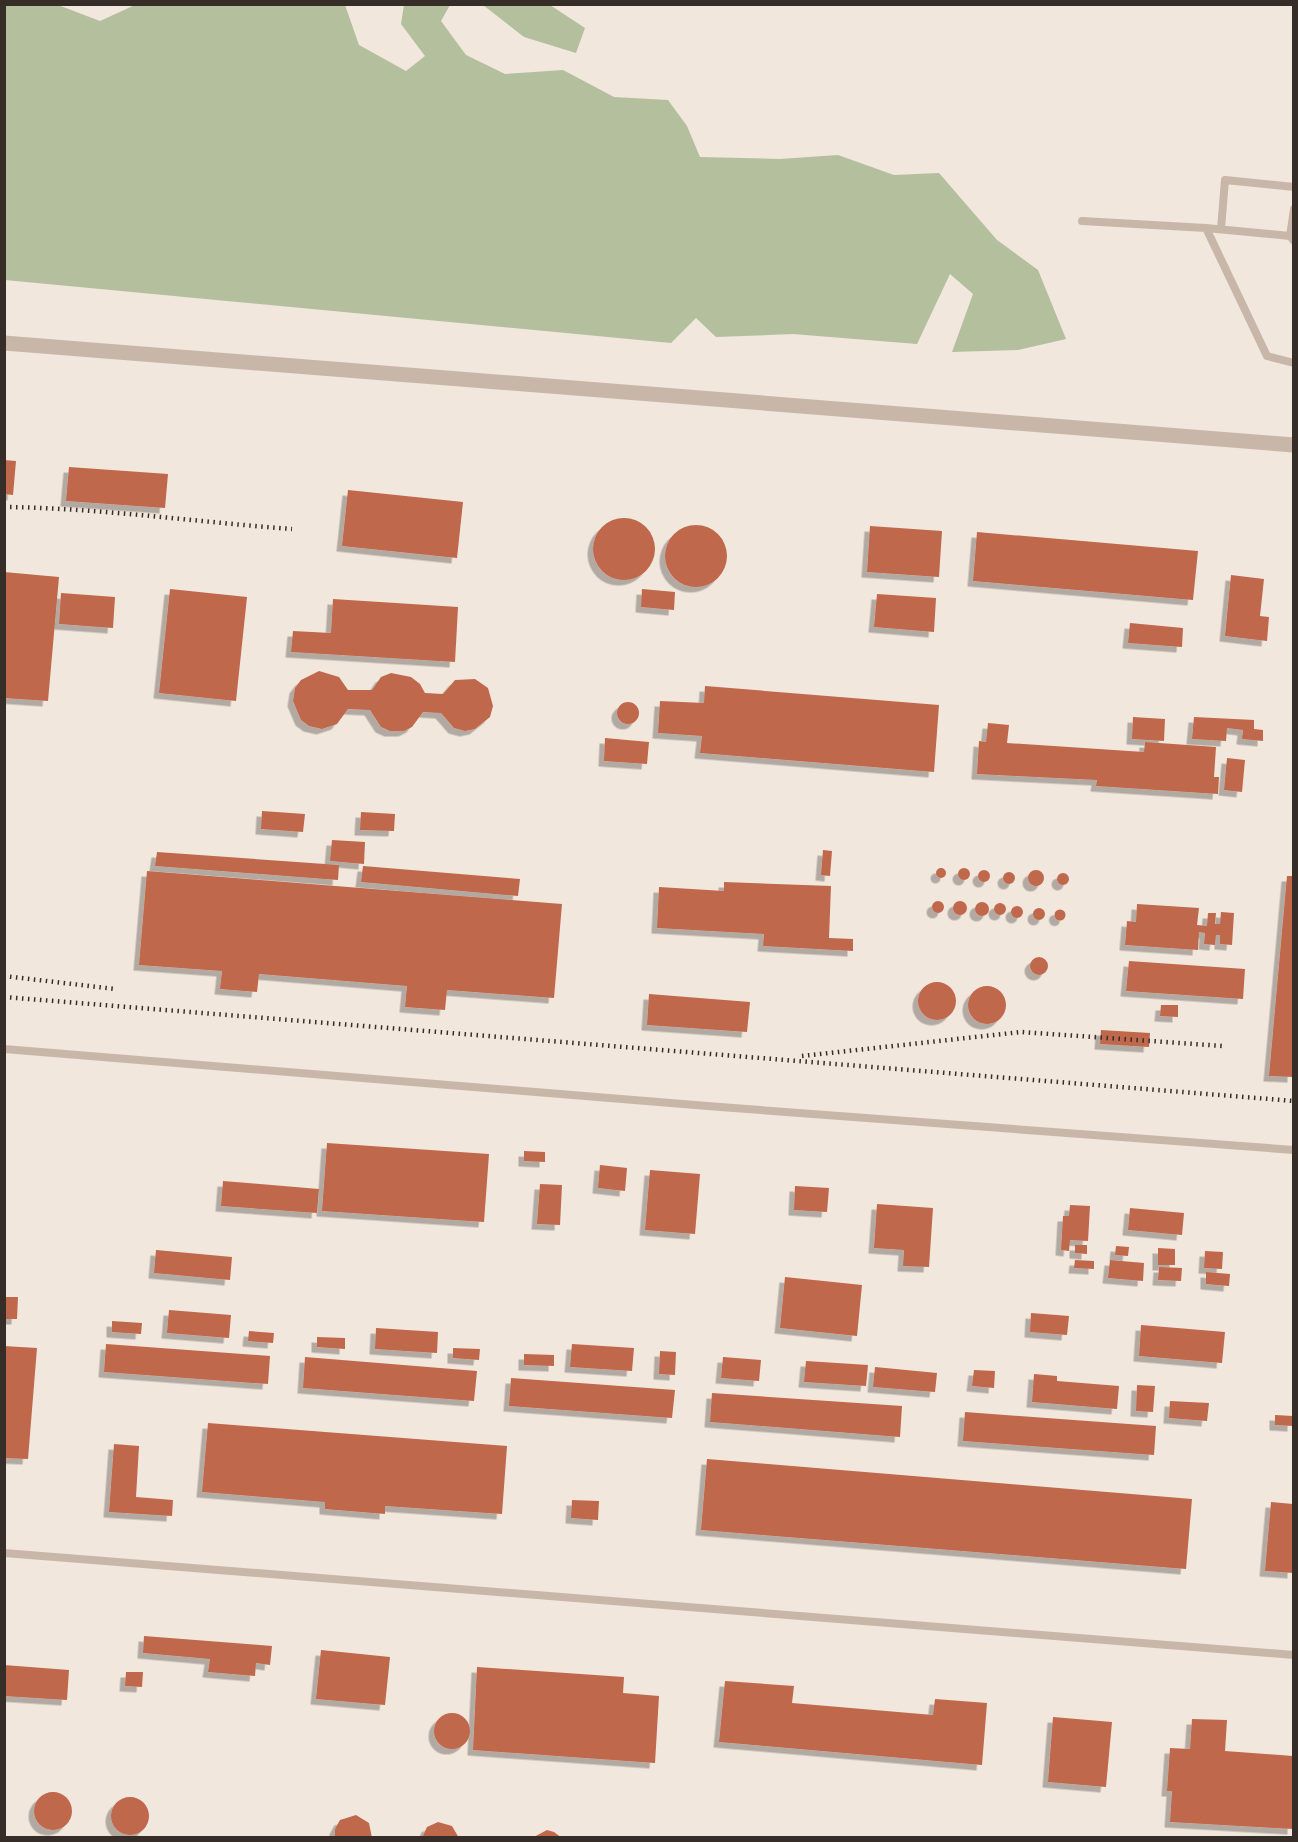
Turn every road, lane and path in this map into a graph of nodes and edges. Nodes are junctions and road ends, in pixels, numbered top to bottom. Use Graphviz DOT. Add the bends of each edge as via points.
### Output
graph roads {
  1 [pos="1293,187"];
  2 [pos="1293,209"];
  3 [pos="1082,221"];
  4 [pos="1206,228"];
  5 [pos="1221,230"];
  6 [pos="1292,239"];
  7 [pos="4,343"];
  8 [pos="1293,363"];
  9 [pos="1293,445"];
  10 [pos="4,1049"];
  11 [pos="1293,1150"];
  12 [pos="4,1554"];
  13 [pos="1293,1656"];
  1 -- 5 [label="lane" via="1225,180"];
  2 -- 6 [label="lane"];
  3 -- 4 [label="lane"];
  4 -- 5 [label="lane"];
  4 -- 8 [label="lane" via="1267,356"];
  5 -- 6 [label="lane"];
  7 -- 9 [label="street"];
  10 -- 11 [label="lane"];
  12 -- 13 [label="lane"];
}
